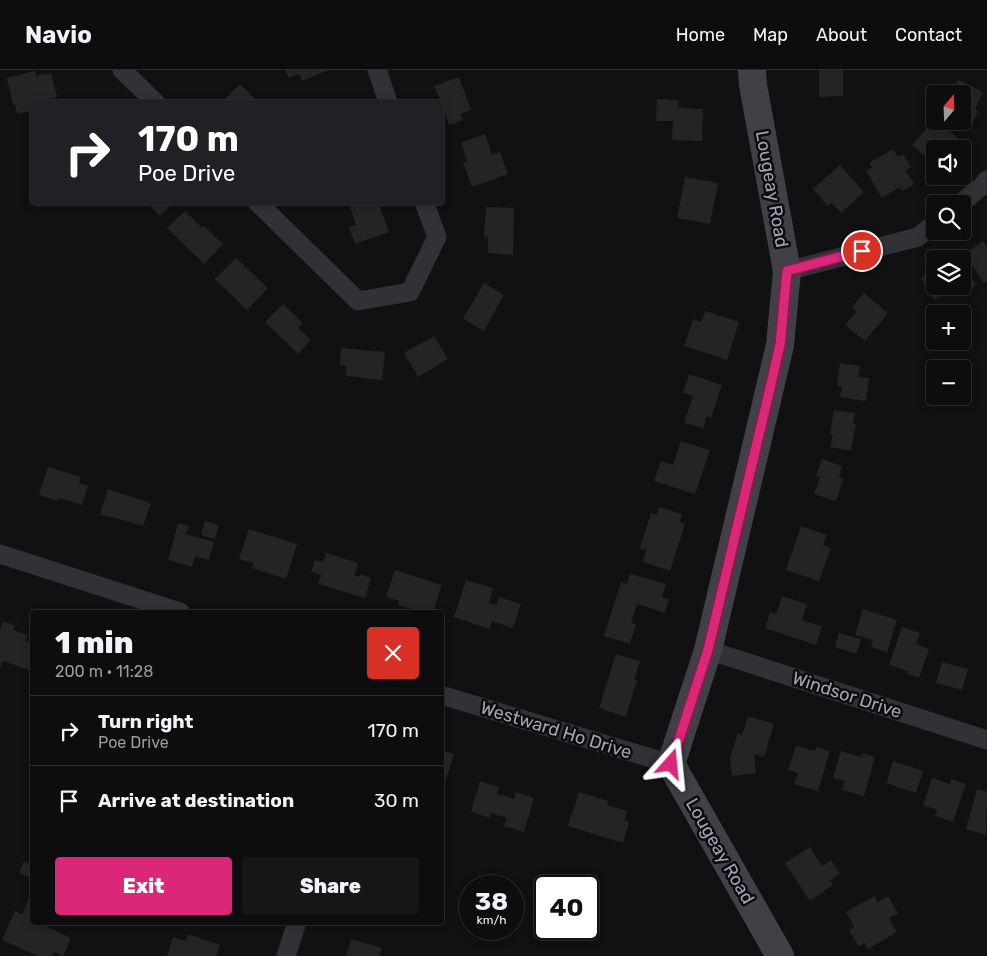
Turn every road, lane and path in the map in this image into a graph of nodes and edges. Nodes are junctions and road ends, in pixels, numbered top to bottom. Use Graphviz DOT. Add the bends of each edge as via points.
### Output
graph roads {
  1 [pos="122,70"];
  2 [pos="377,70"];
  3 [pos="752,70"];
  4 [pos="153,100"];
  5 [pos="387,100"];
  6 [pos="987,180"];
  7 [pos="971,196"];
  8 [pos="260,205"];
  9 [pos="425,205"];
  10 [pos="926,230"];
  11 [pos="787,271"];
  12 [pos="0,554"];
  13 [pos="174,610"];
  14 [pos="708,650"];
  15 [pos="444,697"];
  16 [pos="987,740"];
  17 [pos="671,764"];
  18 [pos="296,925"];
  19 [pos="286,956"];
  20 [pos="780,956"];
  1 -- 4 [label="street"];
  2 -- 5 [label="street"];
  3 -- 11 [label="street, Lougeay Road"];
  6 -- 7 [label="street"];
  8 -- 9 [label="street" via="358,301 410,292 437,238"];
  10 -- 11 [label="street" via="918,237"];
  11 -- 14 [label="street, Lougeay Road" via="780,345"];
  12 -- 13 [label="street"];
  14 -- 16 [label="street, Windsor Drive"];
  14 -- 17 [label="street, Lougeay Road"];
  15 -- 17 [label="street, Westward Ho Drive"];
  17 -- 20 [label="street, Lougeay Road"];
  18 -- 19 [label="street"];
}
